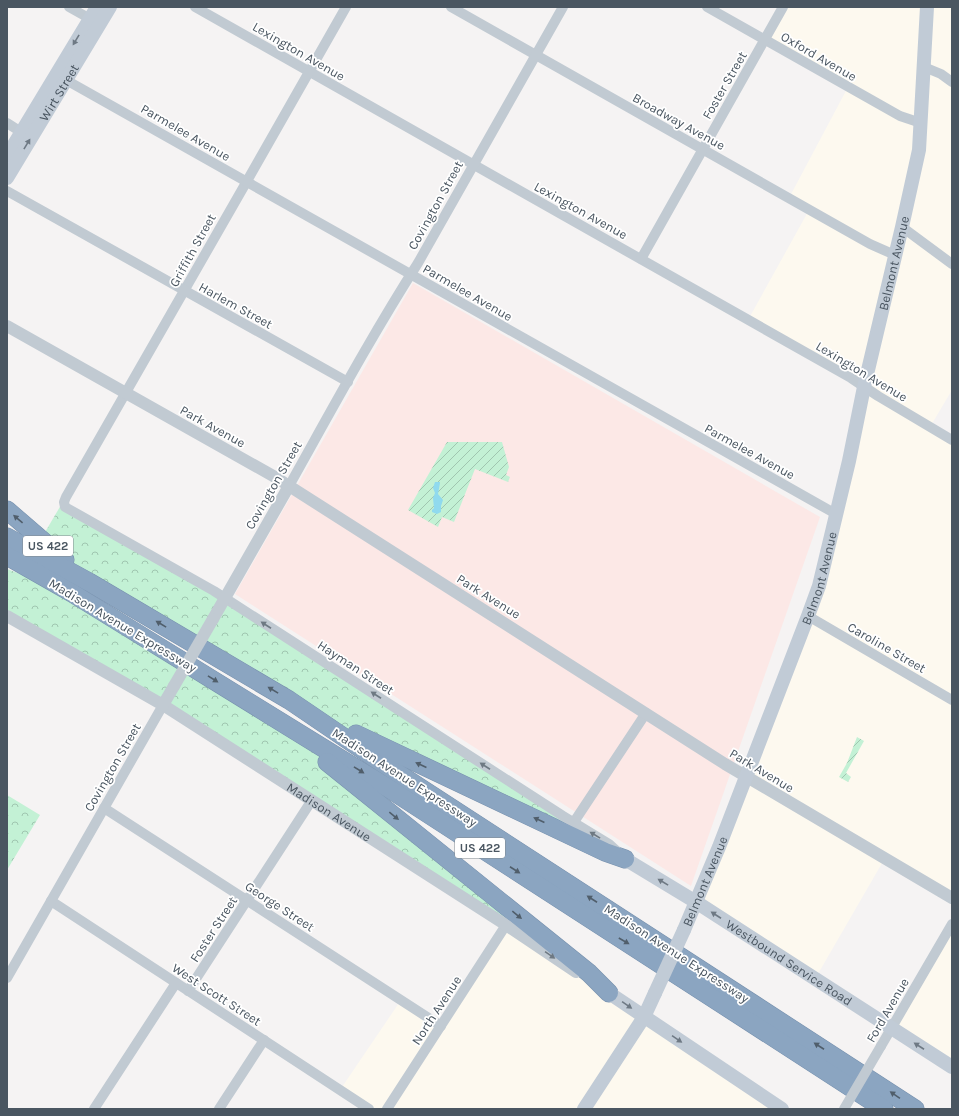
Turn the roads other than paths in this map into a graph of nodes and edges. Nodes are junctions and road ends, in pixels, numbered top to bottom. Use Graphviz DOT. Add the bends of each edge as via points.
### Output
graph roads {
  1 [pos="69,7"];
  2 [pos="110,7"];
  3 [pos="195,7"];
  4 [pos="346,7"];
  5 [pos="451,7"];
  6 [pos="563,7"];
  7 [pos="707,7"];
  8 [pos="783,7"];
  9 [pos="927,7"];
  10 [pos="95,17"];
  11 [pos="764,39"];
  12 [pos="536,55"];
  13 [pos="924,67"];
  14 [pos="309,72"];
  15 [pos="66,80"];
  16 [pos="952,82"];
  17 [pos="920,122"];
  18 [pos="7,123"];
  19 [pos="21,132"];
  20 [pos="702,149"];
  21 [pos="7,156"];
  22 [pos="474,165"];
  23 [pos="7,178"];
  24 [pos="247,181"];
  25 [pos="7,191"];
  26 [pos="902,227"];
  27 [pos="895,255"];
  28 [pos="641,259"];
  29 [pos="952,264"];
  30 [pos="411,274"];
  31 [pos="184,291"];
  32 [pos="7,326"];
  33 [pos="348,382"];
  34 [pos="864,387"];
  35 [pos="126,393"];
  36 [pos="952,440"];
  37 [pos="289,486"];
  38 [pos="65,507"];
  39 [pos="7,510"];
  40 [pos="836,514"];
  41 [pos="7,537"];
  42 [pos="7,556"];
  43 [pos="7,569"];
  44 [pos="89,582"];
  45 [pos="72,593"];
  46 [pos="224,598"];
  47 [pos="7,616"];
  48 [pos="808,616"];
  49 [pos="289,700"];
  50 [pos="952,700"];
  51 [pos="163,705"];
  52 [pos="266,712"];
  53 [pos="646,713"];
  54 [pos="746,777"];
  55 [pos="312,800"];
  56 [pos="104,808"];
  57 [pos="570,828"];
  58 [pos="626,859"];
  59 [pos="952,898"];
  60 [pos="247,900"];
  61 [pos="51,901"];
  62 [pos="696,902"];
  63 [pos="952,924"];
  64 [pos="506,925"];
  65 [pos="7,978"];
  66 [pos="176,983"];
  67 [pos="188,990"];
  68 [pos="610,993"];
  69 [pos="644,1017"];
  70 [pos="441,1026"];
  71 [pos="892,1028"];
  72 [pos="264,1040"];
  73 [pos="952,1067"];
  74 [pos="94,1109"];
  75 [pos="219,1109"];
  76 [pos="369,1109"];
  77 [pos="387,1109"];
  78 [pos="584,1109"];
  79 [pos="782,1109"];
  80 [pos="844,1109"];
  81 [pos="884,1109"];
  82 [pos="915,1109"];
  1 -- 10 [label="street"];
  2 -- 10 [label="main road, Wirt Street"];
  3 -- 14 [label="street, Lexington Avenue"];
  4 -- 14 [label="street, Griffith Street"];
  5 -- 12 [label="street, Broadway Avenue"];
  6 -- 12 [label="street, Covington Street"];
  7 -- 11 [label="street, Oxford Avenue"];
  8 -- 11 [label="street, Foster Street"];
  9 -- 13 [label="main road, Belmont Avenue"];
  10 -- 15 [label="main road, Wirt Street"];
  10 -- 19 [label="main road, Wirt Street, one-way"];
  11 -- 17 [label="street, Oxford Avenue" via="900,116"];
  11 -- 20 [label="street, Foster Street"];
  12 -- 20 [label="street, Broadway Avenue"];
  12 -- 22 [label="street, Covington Street"];
  13 -- 16 [label="street"];
  13 -- 17 [label="main road, Belmont Avenue"];
  14 -- 22 [label="street, Lexington Avenue"];
  14 -- 24 [label="street, Griffith Street"];
  23 -- 15 [label="main road, Wirt Street, one-way"];
  15 -- 24 [label="street, Parmelee Avenue"];
  17 -- 26 [label="main road, Belmont Avenue" via="919,150"];
  18 -- 19 [label="street"];
  19 -- 21 [label="main road, Wirt Street"];
  20 -- 27 [label="street, Broadway Avenue" via="870,244"];
  20 -- 28 [label="street, Foster Street"];
  22 -- 28 [label="street, Lexington Avenue"];
  22 -- 30 [label="street, Covington Street"];
  24 -- 30 [label="street, Parmelee Avenue"];
  24 -- 31 [label="street, Griffith Street"];
  25 -- 31 [label="street, Harlem Street"];
  26 -- 27 [label="main road, Belmont Avenue"];
  26 -- 29 [label="street"];
  27 -- 34 [label="main road, Belmont Avenue"];
  28 -- 34 [label="street, Lexington Avenue"];
  30 -- 33 [label="street, Covington Street"];
  30 -- 40 [label="street, Parmelee Avenue"];
  31 -- 33 [label="street, Harlem Street"];
  31 -- 35 [label="street, Griffith Street"];
  32 -- 35 [label="street, Park Avenue"];
  33 -- 37 [label="street, Covington Street"];
  34 -- 36 [label="street, Lexington Avenue"];
  34 -- 40 [label="main road, Belmont Avenue"];
  35 -- 37 [label="street, Park Avenue"];
  35 -- 38 [label="street, Griffith Street" via="66,497"];
  37 -- 46 [label="street, Covington Street"];
  37 -- 53 [label="street, Park Avenue"];
  38 -- 46 [label="street, Hayman Street"];
  44 -- 39 [label="highway, US 422, one-way"];
  40 -- 48 [label="main road, Belmont Avenue" via="819,586"];
  41 -- 44 [label="highway, Madison Avenue Expressway"];
  42 -- 45 [label="highway, Madison Avenue Expressway"];
  43 -- 45 [label="highway, US 422"];
  49 -- 44 [label="highway, Madison Avenue Expressway / US 422, one-way"];
  45 -- 52 [label="highway, Madison Avenue Expressway / US 422, one-way"];
  46 -- 51 [label="street, Covington Street, bridge"];
  57 -- 46 [label="street, Hayman Street, one-way"];
  47 -- 51 [label="street, Madison Avenue"];
  48 -- 50 [label="street, Caroline Street"];
  48 -- 54 [label="main road, Belmont Avenue"];
  57 -- 49 [label="highway, one-way" via="383,747"];
  82 -- 49 [label="highway, Madison Avenue Expressway / US 422, one-way"];
  51 -- 55 [label="street, Madison Avenue"];
  51 -- 56 [label="street, Covington Street"];
  52 -- 68 [label="highway, one-way" via="589,973"];
  52 -- 81 [label="highway, Madison Avenue Expressway / US 422, one-way"];
  53 -- 54 [label="street, Park Avenue"];
  53 -- 57 [label="street"];
  54 -- 59 [label="street, Park Avenue"];
  54 -- 62 [label="main road, Belmont Avenue"];
  55 -- 60 [label="street, Foster Street"];
  55 -- 64 [label="street, Madison Avenue"];
  56 -- 60 [label="street, George Street"];
  56 -- 61 [label="street, Covington Street"];
  58 -- 57 [label="highway, one-way" via="605,852"];
  62 -- 58 [label="main road, Westbound Service Road, one-way"];
  60 -- 67 [label="street, Foster Street"];
  60 -- 70 [label="street, George Street"];
  61 -- 65 [label="street, Covington Street"];
  61 -- 66 [label="street, West Scott Street"];
  62 -- 69 [label="main road, Belmont Avenue, bridge"];
  71 -- 62 [label="main road, Westbound Service Road, one-way"];
  63 -- 71 [label="street, Ford Avenue"];
  64 -- 68 [label="street, Madison Avenue, one-way"];
  64 -- 70 [label="street, North Avenue"];
  66 -- 67 [label="street, West Scott Street"];
  66 -- 74 [label="street"];
  67 -- 72 [label="street, West Scott Street"];
  68 -- 69 [label="main road, Madison Avenue, one-way"];
  69 -- 78 [label="main road, Belmont Avenue"];
  69 -- 79 [label="main road, Madison Avenue, one-way"];
  70 -- 77 [label="street, North Avenue"];
  73 -- 71 [label="main road, Westbound Service Road, one-way"];
  71 -- 80 [label="street, Ford Avenue, bridge"];
  72 -- 75 [label="street"];
  72 -- 76 [label="street, West Scott Street"];
}
